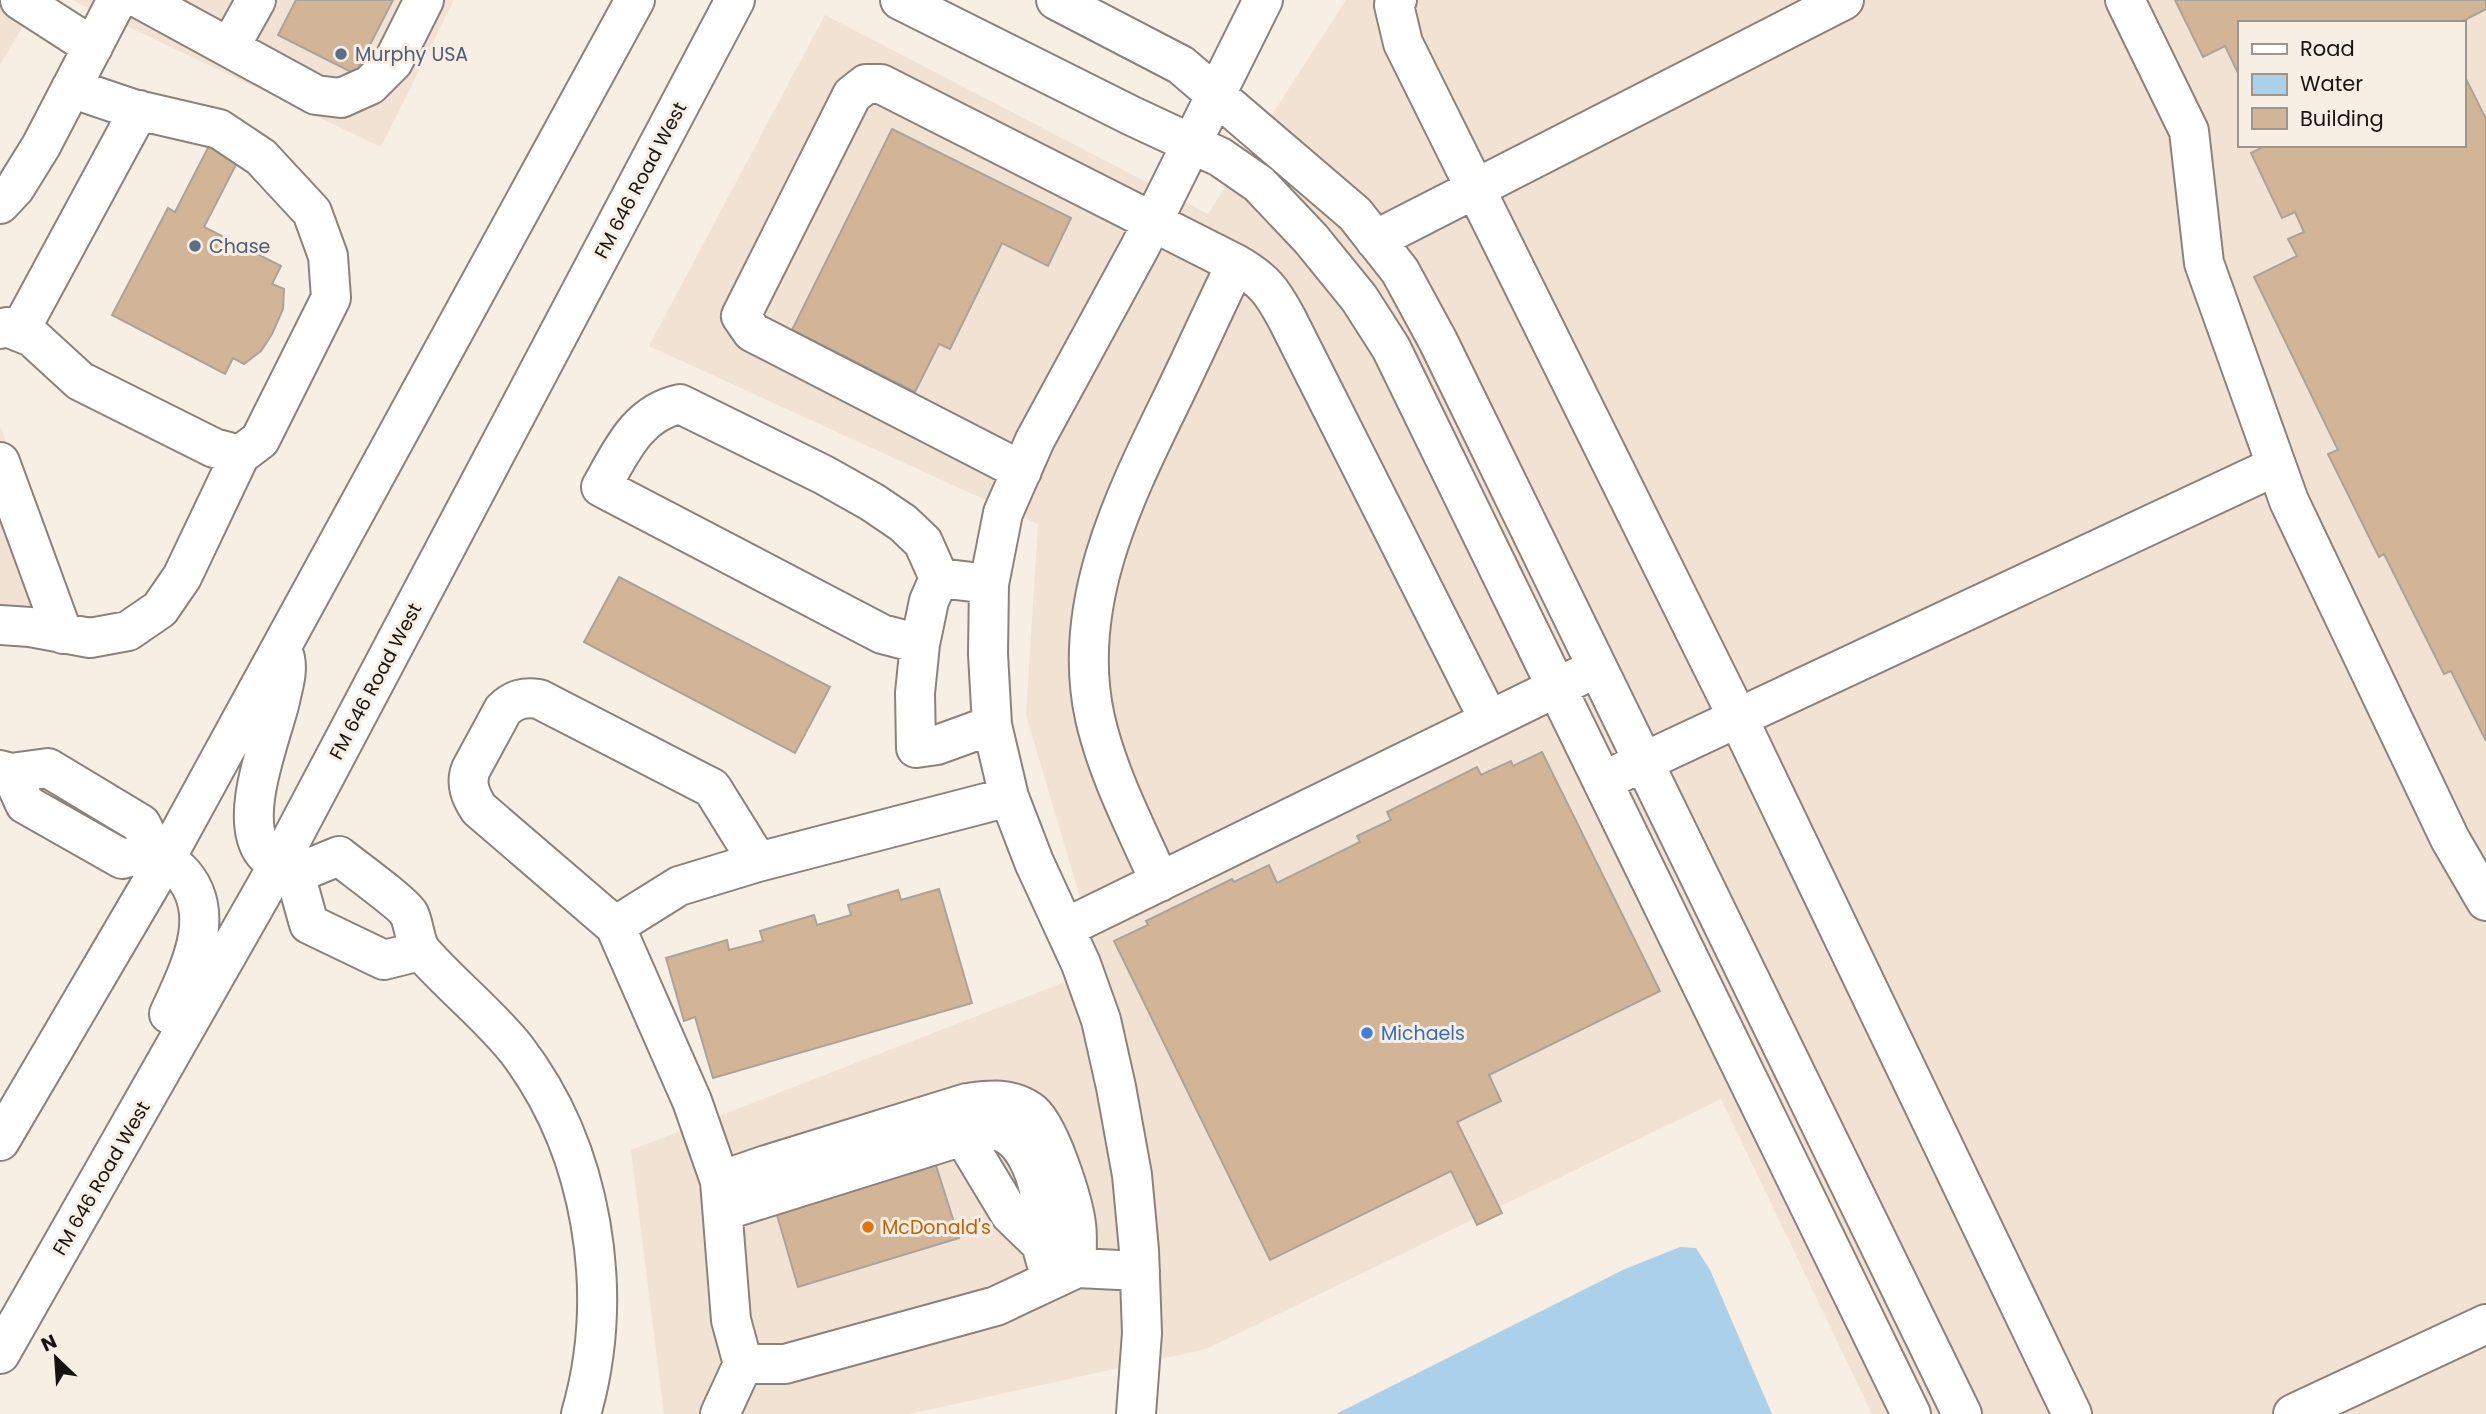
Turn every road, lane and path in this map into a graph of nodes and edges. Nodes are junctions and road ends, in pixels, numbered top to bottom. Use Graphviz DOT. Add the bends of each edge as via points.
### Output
graph roads {
  1 [pos="20,0"];
  2 [pos="117,0"];
  3 [pos="142,0"];
  4 [pos="256,0"];
  5 [pos="424,0"];
  6 [pos="635,0"];
  7 [pos="735,0"];
  8 [pos="900,0"];
  9 [pos="1056,0"];
  10 [pos="1263,0"];
  11 [pos="1397,0"];
  12 [pos="1844,0"];
  13 [pos="2125,0"];
  14 [pos="93,47"];
  15 [pos="230,47"];
  16 [pos="71,88"];
  17 [pos="1216,95"];
  18 [pos="139,110"];
  19 [pos="1191,143"];
  20 [pos="1477,188"];
  21 [pos="0,204"];
  22 [pos="1152,222"];
  23 [pos="1375,240"];
  24 [pos="1236,264"];
  25 [pos="9,330"];
  26 [pos="240,456"];
  27 [pos="0,462"];
  28 [pos="2276,466"];
  29 [pos="1022,471"];
  30 [pos="939,578"];
  31 [pos="989,584"];
  32 [pos="0,625"];
  33 [pos="63,634"];
  34 [pos="920,644"];
  35 [pos="282,645"];
  36 [pos="1598,668"];
  37 [pos="1557,687"];
  38 [pos="1738,718"];
  39 [pos="1489,720"];
  40 [pos="992,725"];
  41 [pos="1644,762"];
  42 [pos="5,772"];
  43 [pos="1602,781"];
  44 [pos="1009,797"];
  45 [pos="161,855"];
  46 [pos="758,862"];
  47 [pos="286,870"];
  48 [pos="1160,881"];
  49 [pos="2486,901"];
  50 [pos="615,926"];
  51 [pos="1065,928"];
  52 [pos="420,951"];
  53 [pos="145,1102"];
  54 [pos="0,1141"];
  55 [pos="722,1196"];
  56 [pos="1056,1264"];
  57 [pos="1140,1271"];
  58 [pos="2486,1324"];
  59 [pos="0,1354"];
  60 [pos="743,1364"];
  61 [pos="581,1414"];
  62 [pos="720,1414"];
  63 [pos="1136,1414"];
  64 [pos="1911,1414"];
  65 [pos="1962,1414"];
  66 [pos="2072,1414"];
  67 [pos="2293,1414"];
  1 -- 14 [label="main road"];
  2 -- 14 [label="main road"];
  3 -- 15 [label="main road"];
  4 -- 15 [label="main road"];
  5 -- 15 [label="main road" via="393,62 370,85 341,98 316,95"];
  6 -- 35 [label="main road"];
  7 -- 47 [label="main road, FM 646 Road West"];
  8 -- 19 [label="main road"];
  9 -- 17 [label="main road" via="1181,65"];
  10 -- 17 [label="main road"];
  11 -- 20 [label="main road" via="1394,5 1403,43"];
  12 -- 20 [label="main road"];
  13 -- 28 [label="main road" via="2189,131 2204,263"];
  14 -- 16 [label="main road"];
  16 -- 18 [label="main road"];
  16 -- 21 [label="main road" via="41,146"];
  17 -- 19 [label="main road"];
  17 -- 23 [label="main road" via="1355,214"];
  18 -- 25 [label="main road"];
  18 -- 26 [label="main road" via="219,129 261,157 312,212 328,256 331,298 260,440"];
  19 -- 22 [label="main road"];
  19 -- 37 [label="main road" via="1259,184 1359,298 1391,348"];
  20 -- 23 [label="main road"];
  20 -- 38 [label="main road"];
  22 -- 24 [label="main road"];
  22 -- 29 [label="main road"];
  22 -- 29 [label="main road" via="881,84 866,84 852,95 741,316 752,332"];
  23 -- 36 [label="main road" via="1400,271 1438,341"];
  24 -- 39 [label="main road" via="1265,284 1287,318"];
  24 -- 48 [label="main road" via="1117,518 1090,628 1089,674 1095,718 1110,769"];
  25 -- 26 [label="main road" via="32,337 80,381 214,448"];
  26 -- 33 [label="main road" via="182,578 160,609 128,631 90,638"];
  27 -- 33 [label="main road"];
  28 -- 38 [label="main road"];
  28 -- 49 [label="main road" via="2450,839"];
  29 -- 31 [label="main road" via="1003,513"];
  30 -- 31 [label="main road"];
  30 -- 34 [label="main road"];
  30 -- 34 [label="main road" via="923,542 873,502 680,404 648,418 629,438 601,487 883,634"];
  31 -- 40 [label="main road"];
  32 -- 33 [label="main road"];
  34 -- 40 [label="main road" via="916,748"];
  35 -- 45 [label="main road"];
  35 -- 47 [label="main road" via="287,669 254,806 256,836 264,852"];
  36 -- 37 [label="main road"];
  36 -- 41 [label="main road"];
  37 -- 39 [label="main road"];
  37 -- 43 [label="main road"];
  38 -- 41 [label="main road"];
  38 -- 66 [label="main road"];
  39 -- 48 [label="main road"];
  40 -- 44 [label="main road"];
  41 -- 43 [label="main road"];
  41 -- 65 [label="main road"];
  42 -- 45 [label="main road" via="25,804 122,859"];
  43 -- 64 [label="main road"];
  44 -- 46 [label="main road"];
  44 -- 51 [label="main road"];
  45 -- 53 [label="main road" via="189,879 200,907 197,944 184,983 147,1063"];
  45 -- 54 [label="main road"];
  46 -- 50 [label="main road" via="679,886"];
  46 -- 50 [label="main road" via="712,788 548,703 528,697 510,703 471,769 471,794 479,809"];
  47 -- 52 [label="main road" via="309,924 384,960"];
  47 -- 52 [label="main road" via="339,856 408,912"];
  47 -- 53 [label="main road, FM 646 Road West"];
  48 -- 51 [label="main road"];
  50 -- 55 [label="main road" via="692,1101"];
  51 -- 57 [label="main road" via="1101,1020 1116,1087 1132,1175"];
  52 -- 61 [label="main road" via="491,1021 536,1077 580,1177 596,1262 597,1316 593,1363"];
  53 -- 59 [label="main road, FM 646 Road West"];
  55 -- 56 [label="main road" via="963,1136 1010,1214"];
  55 -- 56 [label="main road" via="967,1103 1008,1101 1038,1118 1052,1141 1076,1223"];
  55 -- 60 [label="main road" via="732,1320"];
  56 -- 57 [label="main road"];
  56 -- 60 [label="main road" via="996,1306 785,1364"];
  57 -- 63 [label="main road" via="1142,1333"];
  58 -- 67 [label="main road"];
  60 -- 62 [label="main road"];
}
